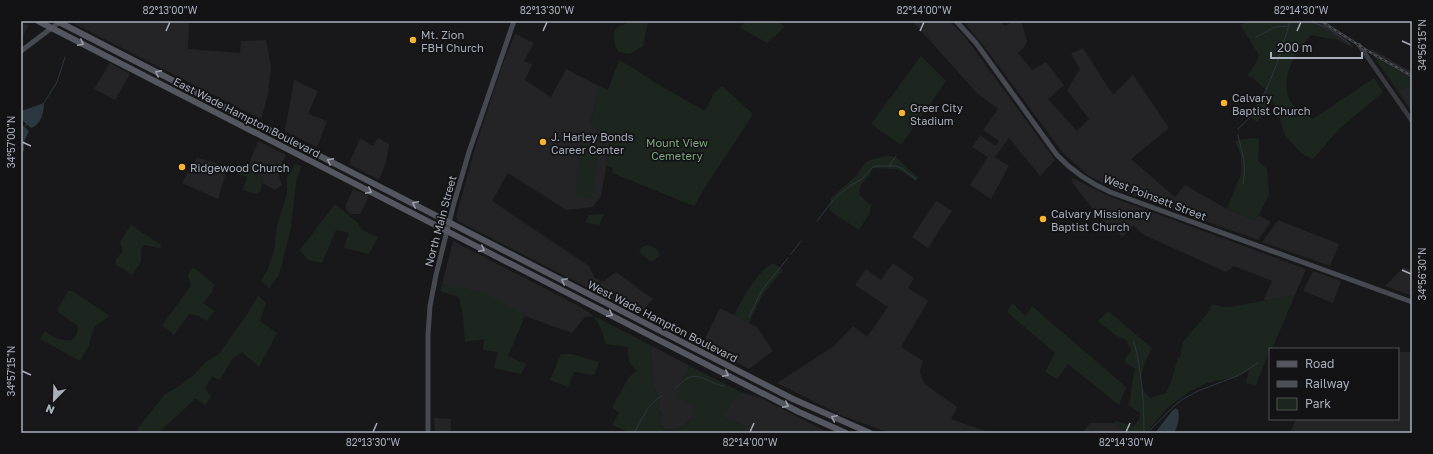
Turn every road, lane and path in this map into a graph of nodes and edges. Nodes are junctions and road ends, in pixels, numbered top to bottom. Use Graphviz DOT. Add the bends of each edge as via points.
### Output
graph roads {
  1 [pos="38,21"];
  2 [pos="59,21"];
  3 [pos="514,21"];
  4 [pos="956,21"];
  5 [pos="52,28"];
  6 [pos="1358,45"];
  7 [pos="21,51"];
  8 [pos="1412,121"];
  9 [pos="449,222"];
  10 [pos="447,231"];
  11 [pos="1412,302"];
  12 [pos="836,431"];
  13 [pos="428,433"];
  14 [pos="846,433"];
  15 [pos="870,433"];
  1 -- 5 [label="main road, East Wade Hampton Boulevard"];
  2 -- 5 [label="main road"];
  9 -- 2 [label="main road, East Wade Hampton Boulevard, one-way"];
  3 -- 9 [label="main road, North Main Street" via="469,152"];
  4 -- 11 [label="main road, West Poinsett Street" via="976,43 1057,155 1085,179 1110,192"];
  5 -- 7 [label="main road"];
  5 -- 10 [label="main road, East Wade Hampton Boulevard, one-way"];
  6 -- 8 [label="street"];
  9 -- 10 [label="main road, North Main Street"];
  15 -- 9 [label="main road, West Wade Hampton Boulevard, one-way" via="793,399"];
  10 -- 12 [label="main road, West Wade Hampton Boulevard, one-way"];
  10 -- 13 [label="main road, North Main Street" via="436,275 429,322"];
  12 -- 14 [label="main road, West Wade Hampton Boulevard"];
}
